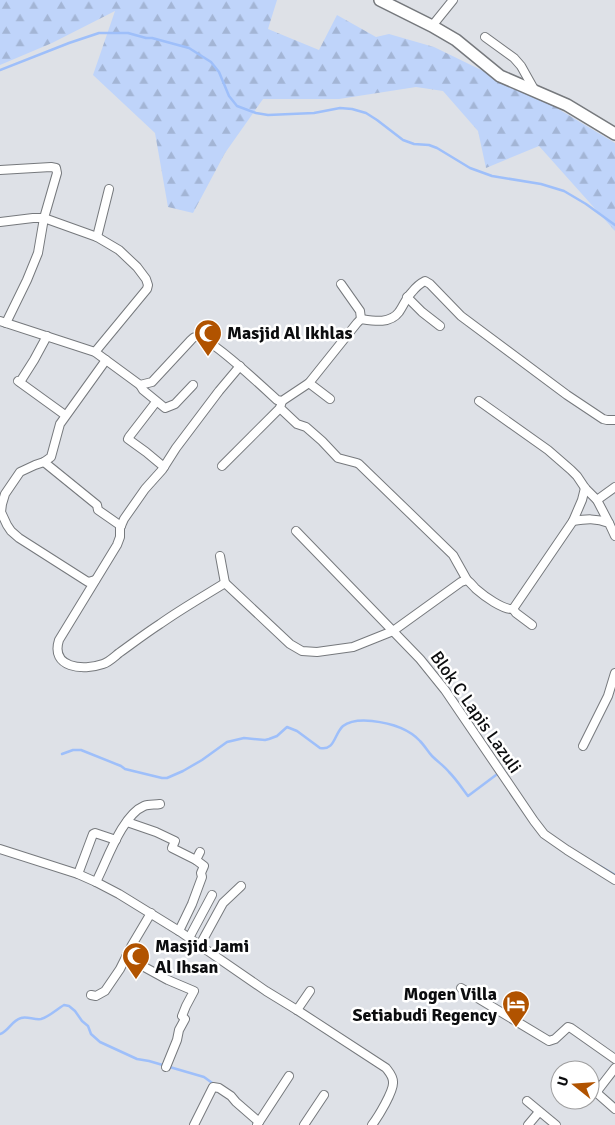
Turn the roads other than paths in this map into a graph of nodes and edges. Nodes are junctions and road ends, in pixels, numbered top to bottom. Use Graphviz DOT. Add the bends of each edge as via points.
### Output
graph roads {
  1 [pos="380,0"];
  2 [pos="453,0"];
  3 [pos="432,26"];
  4 [pos="485,37"];
  5 [pos="535,91"];
  6 [pos="615,134"];
  7 [pos="0,170"];
  8 [pos="109,189"];
  9 [pos="44,218"];
  10 [pos="0,222"];
  11 [pos="97,237"];
  12 [pos="341,284"];
  13 [pos="407,297"];
  14 [pos="361,319"];
  15 [pos="3,322"];
  16 [pos="440,326"];
  17 [pos="47,336"];
  18 [pos="95,352"];
  19 [pos="106,360"];
  20 [pos="240,366"];
  21 [pos="309,383"];
  22 [pos="140,385"];
  23 [pos="193,385"];
  24 [pos="330,399"];
  25 [pos="479,401"];
  26 [pos="156,402"];
  27 [pos="281,404"];
  28 [pos="65,415"];
  29 [pos="615,420"];
  30 [pos="44,462"];
  31 [pos="222,466"];
  32 [pos="164,467"];
  33 [pos="615,487"];
  34 [pos="585,488"];
  35 [pos="597,500"];
  36 [pos="573,521"];
  37 [pos="609,523"];
  38 [pos="121,526"];
  39 [pos="296,532"];
  40 [pos="615,536"];
  41 [pos="220,556"];
  42 [pos="95,580"];
  43 [pos="467,580"];
  44 [pos="226,583"];
  45 [pos="513,609"];
  46 [pos="532,625"];
  47 [pos="392,631"];
  48 [pos="615,673"];
  49 [pos="583,746"];
  50 [pos="160,804"];
  51 [pos="127,822"];
  52 [pos="116,840"];
  53 [pos="0,849"];
  54 [pos="200,852"];
  55 [pos="196,860"];
  56 [pos="78,874"];
  57 [pos="615,880"];
  58 [pos="96,882"];
  59 [pos="241,886"];
  60 [pos="212,895"];
  61 [pos="151,913"];
  62 [pos="179,932"];
  63 [pos="189,938"];
  64 [pos="200,945"];
  65 [pos="126,956"];
  66 [pos="461,988"];
  67 [pos="310,990"];
  68 [pos="90,995"];
  69 [pos="297,1010"];
  70 [pos="615,1059"];
  71 [pos="166,1067"];
  72 [pos="615,1068"];
  73 [pos="289,1076"];
  74 [pos="324,1095"];
  75 [pos="527,1101"];
  76 [pos="615,1109"];
  77 [pos="539,1112"];
  78 [pos="258,1124"];
  79 [pos="194,1125"];
  80 [pos="304,1125"];
  81 [pos="372,1125"];
  82 [pos="528,1125"];
  83 [pos="556,1125"];
  1 -- 3 [label="main road"];
  2 -- 3 [label="street"];
  3 -- 5 [label="main road" via="456,40 500,76"];
  4 -- 5 [label="street" via="514,58"];
  5 -- 6 [label="main road" via="568,105"];
  7 -- 9 [label="street" via="56,168"];
  8 -- 11 [label="street"];
  9 -- 10 [label="street"];
  9 -- 11 [label="street"];
  9 -- 15 [label="street" via="38,253"];
  11 -- 18 [label="street" via="138,267 148,285"];
  12 -- 14 [label="street" via="360,311"];
  13 -- 14 [label="street" via="395,316 380,321"];
  13 -- 16 [label="street"];
  13 -- 29 [label="street" via="419,284 427,282 461,316 567,395 599,416"];
  14 -- 21 [label="street"];
  15 -- 17 [label="street"];
  17 -- 18 [label="street"];
  17 -- 28 [label="street" via="19,382"];
  18 -- 19 [label="street"];
  19 -- 22 [label="street"];
  19 -- 28 [label="street"];
  20 -- 22 [label="street" via="209,342 194,337 152,382"];
  20 -- 27 [label="street"];
  20 -- 32 [label="street"];
  21 -- 24 [label="street"];
  21 -- 27 [label="street"];
  22 -- 26 [label="street"];
  23 -- 26 [label="street" via="171,406 165,408"];
  25 -- 34 [label="street" via="559,459"];
  26 -- 32 [label="street" via="128,439"];
  27 -- 31 [label="street"];
  27 -- 43 [label="street" via="297,424 306,427 338,458 360,464 453,555"];
  28 -- 30 [label="street" via="58,427 51,457"];
  30 -- 38 [label="street"];
  30 -- 42 [label="street" via="20,472 4,494 1,512 11,531 19,538 88,582"];
  32 -- 38 [label="street"];
  33 -- 35 [label="street"];
  34 -- 35 [label="street"];
  34 -- 36 [label="street"];
  35 -- 37 [label="street"];
  36 -- 37 [label="street" via="599,519"];
  36 -- 45 [label="street"];
  37 -- 40 [label="street"];
  38 -- 42 [label="street" via="117,545"];
  39 -- 47 [label="street, Blok C Lapis Lazuli"];
  41 -- 44 [label="street"];
  42 -- 44 [label="street" via="56,648 61,660 74,666 104,664 162,622"];
  43 -- 45 [label="street" via="501,606"];
  43 -- 47 [label="street"];
  44 -- 47 [label="street" via="290,644 302,651 353,647"];
  45 -- 46 [label="street"];
  47 -- 57 [label="street, Blok C Lapis Lazuli" via="420,658 445,690 544,834"];
  48 -- 49 [label="street" via="608,696"];
  50 -- 51 [label="street" via="137,810"];
  51 -- 52 [label="street"];
  51 -- 55 [label="street" via="175,841 172,848"];
  52 -- 56 [label="street" via="93,834"];
  52 -- 58 [label="street"];
  53 -- 56 [label="street"];
  54 -- 55 [label="street"];
  55 -- 62 [label="street" via="204,866 202,877"];
  56 -- 58 [label="street"];
  58 -- 61 [label="street"];
  59 -- 64 [label="street" via="223,903"];
  60 -- 63 [label="street"];
  61 -- 62 [label="street"];
  61 -- 65 [label="street"];
  62 -- 63 [label="street"];
  63 -- 64 [label="street"];
  64 -- 69 [label="street"];
  65 -- 68 [label="street" via="105,991 96,996"];
  65 -- 71 [label="street" via="194,991 182,1016 185,1019"];
  66 -- 70 [label="street" via="549,1041 568,1027 572,1028"];
  67 -- 69 [label="street"];
  69 -- 81 [label="street" via="386,1068 393,1078 394,1084"];
  72 -- 76 [label="street" via="598,1094"];
  73 -- 78 [label="street"];
  74 -- 80 [label="street"];
  75 -- 77 [label="street"];
  77 -- 82 [label="street"];
  77 -- 83 [label="street"];
  78 -- 79 [label="street" via="231,1096 213,1087"];
}
